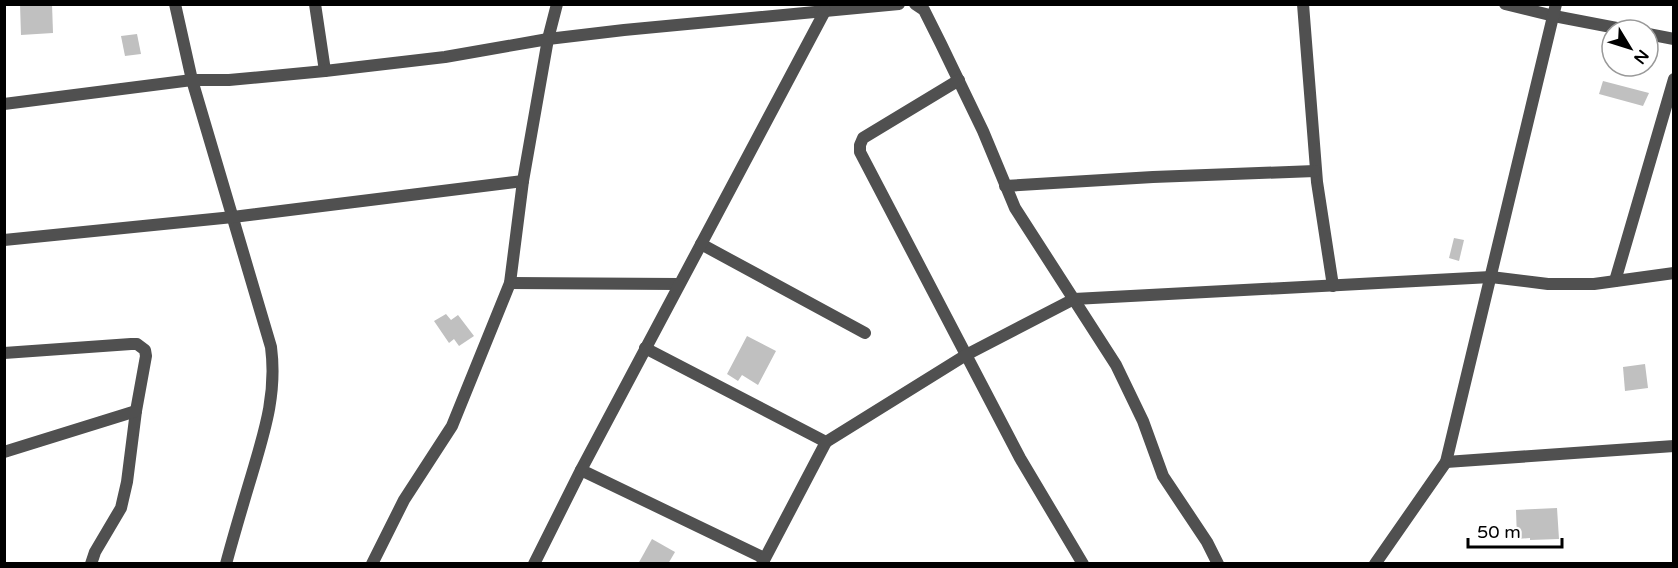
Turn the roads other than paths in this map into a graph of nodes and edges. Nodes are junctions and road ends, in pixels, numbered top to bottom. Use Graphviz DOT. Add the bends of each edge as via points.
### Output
graph roads {
  1 [pos="175,4"];
  2 [pos="315,4"];
  3 [pos="557,4"];
  4 [pos="899,4"];
  5 [pos="915,4"];
  6 [pos="1303,4"];
  7 [pos="1505,4"];
  8 [pos="1555,10"];
  9 [pos="825,11"];
  10 [pos="1600,22"];
  11 [pos="548,39"];
  12 [pos="325,71"];
  13 [pos="1674,79"];
  14 [pos="192,80"];
  15 [pos="959,80"];
  16 [pos="4,104"];
  17 [pos="1316,171"];
  18 [pos="523,181"];
  19 [pos="1005,186"];
  20 [pos="233,217"];
  21 [pos="4,240"];
  22 [pos="701,244"];
  23 [pos="1674,273"];
  24 [pos="1491,277"];
  25 [pos="1615,281"];
  26 [pos="510,284"];
  27 [pos="679,284"];
  28 [pos="1333,286"];
  29 [pos="1074,299"];
  30 [pos="865,333"];
  31 [pos="645,348"];
  32 [pos="4,353"];
  33 [pos="966,356"];
  34 [pos="136,411"];
  35 [pos="826,442"];
  36 [pos="1674,446"];
  37 [pos="4,453"];
  38 [pos="1446,462"];
  39 [pos="581,470"];
  40 [pos="763,561"];
  41 [pos="92,564"];
  42 [pos="226,564"];
  43 [pos="372,564"];
  44 [pos="534,564"];
  45 [pos="1083,564"];
  46 [pos="1218,564"];
  47 [pos="1375,564"];
  1 -- 14 [label="street"];
  2 -- 12 [label="street"];
  3 -- 11 [label="street"];
  4 -- 9 [label="street"];
  5 -- 15 [label="street" via="924,10"];
  6 -- 17 [label="street"];
  7 -- 8 [label="street"];
  8 -- 10 [label="street"];
  8 -- 24 [label="street"];
  9 -- 11 [label="street"];
  9 -- 22 [label="street"];
  11 -- 12 [label="street" via="445,57"];
  11 -- 18 [label="street"];
  12 -- 14 [label="street"];
  13 -- 25 [label="street"];
  14 -- 16 [label="street"];
  14 -- 20 [label="street"];
  15 -- 19 [label="street"];
  15 -- 33 [label="street" via="863,138 860,145"];
  17 -- 19 [label="street"];
  17 -- 28 [label="street"];
  18 -- 20 [label="street"];
  18 -- 26 [label="street"];
  19 -- 29 [label="street"];
  20 -- 21 [label="street"];
  20 -- 42 [label="street" via="271,347 274,383 266,429"];
  22 -- 27 [label="street"];
  22 -- 30 [label="street"];
  23 -- 25 [label="street"];
  24 -- 25 [label="street" via="1548,284"];
  24 -- 28 [label="street"];
  24 -- 38 [label="street"];
  26 -- 27 [label="street"];
  26 -- 43 [label="street" via="452,426 404,500"];
  27 -- 31 [label="street"];
  28 -- 29 [label="street"];
  29 -- 33 [label="street"];
  29 -- 46 [label="street" via="1116,365 1169,488"];
  31 -- 35 [label="street"];
  31 -- 39 [label="street"];
  32 -- 34 [label="street" via="137,344 146,350 146,356"];
  33 -- 35 [label="street"];
  33 -- 45 [label="street"];
  34 -- 37 [label="street"];
  34 -- 41 [label="street" via="121,508"];
  35 -- 40 [label="street"];
  36 -- 38 [label="street"];
  38 -- 47 [label="street"];
  39 -- 40 [label="street"];
  39 -- 44 [label="street"];
}
